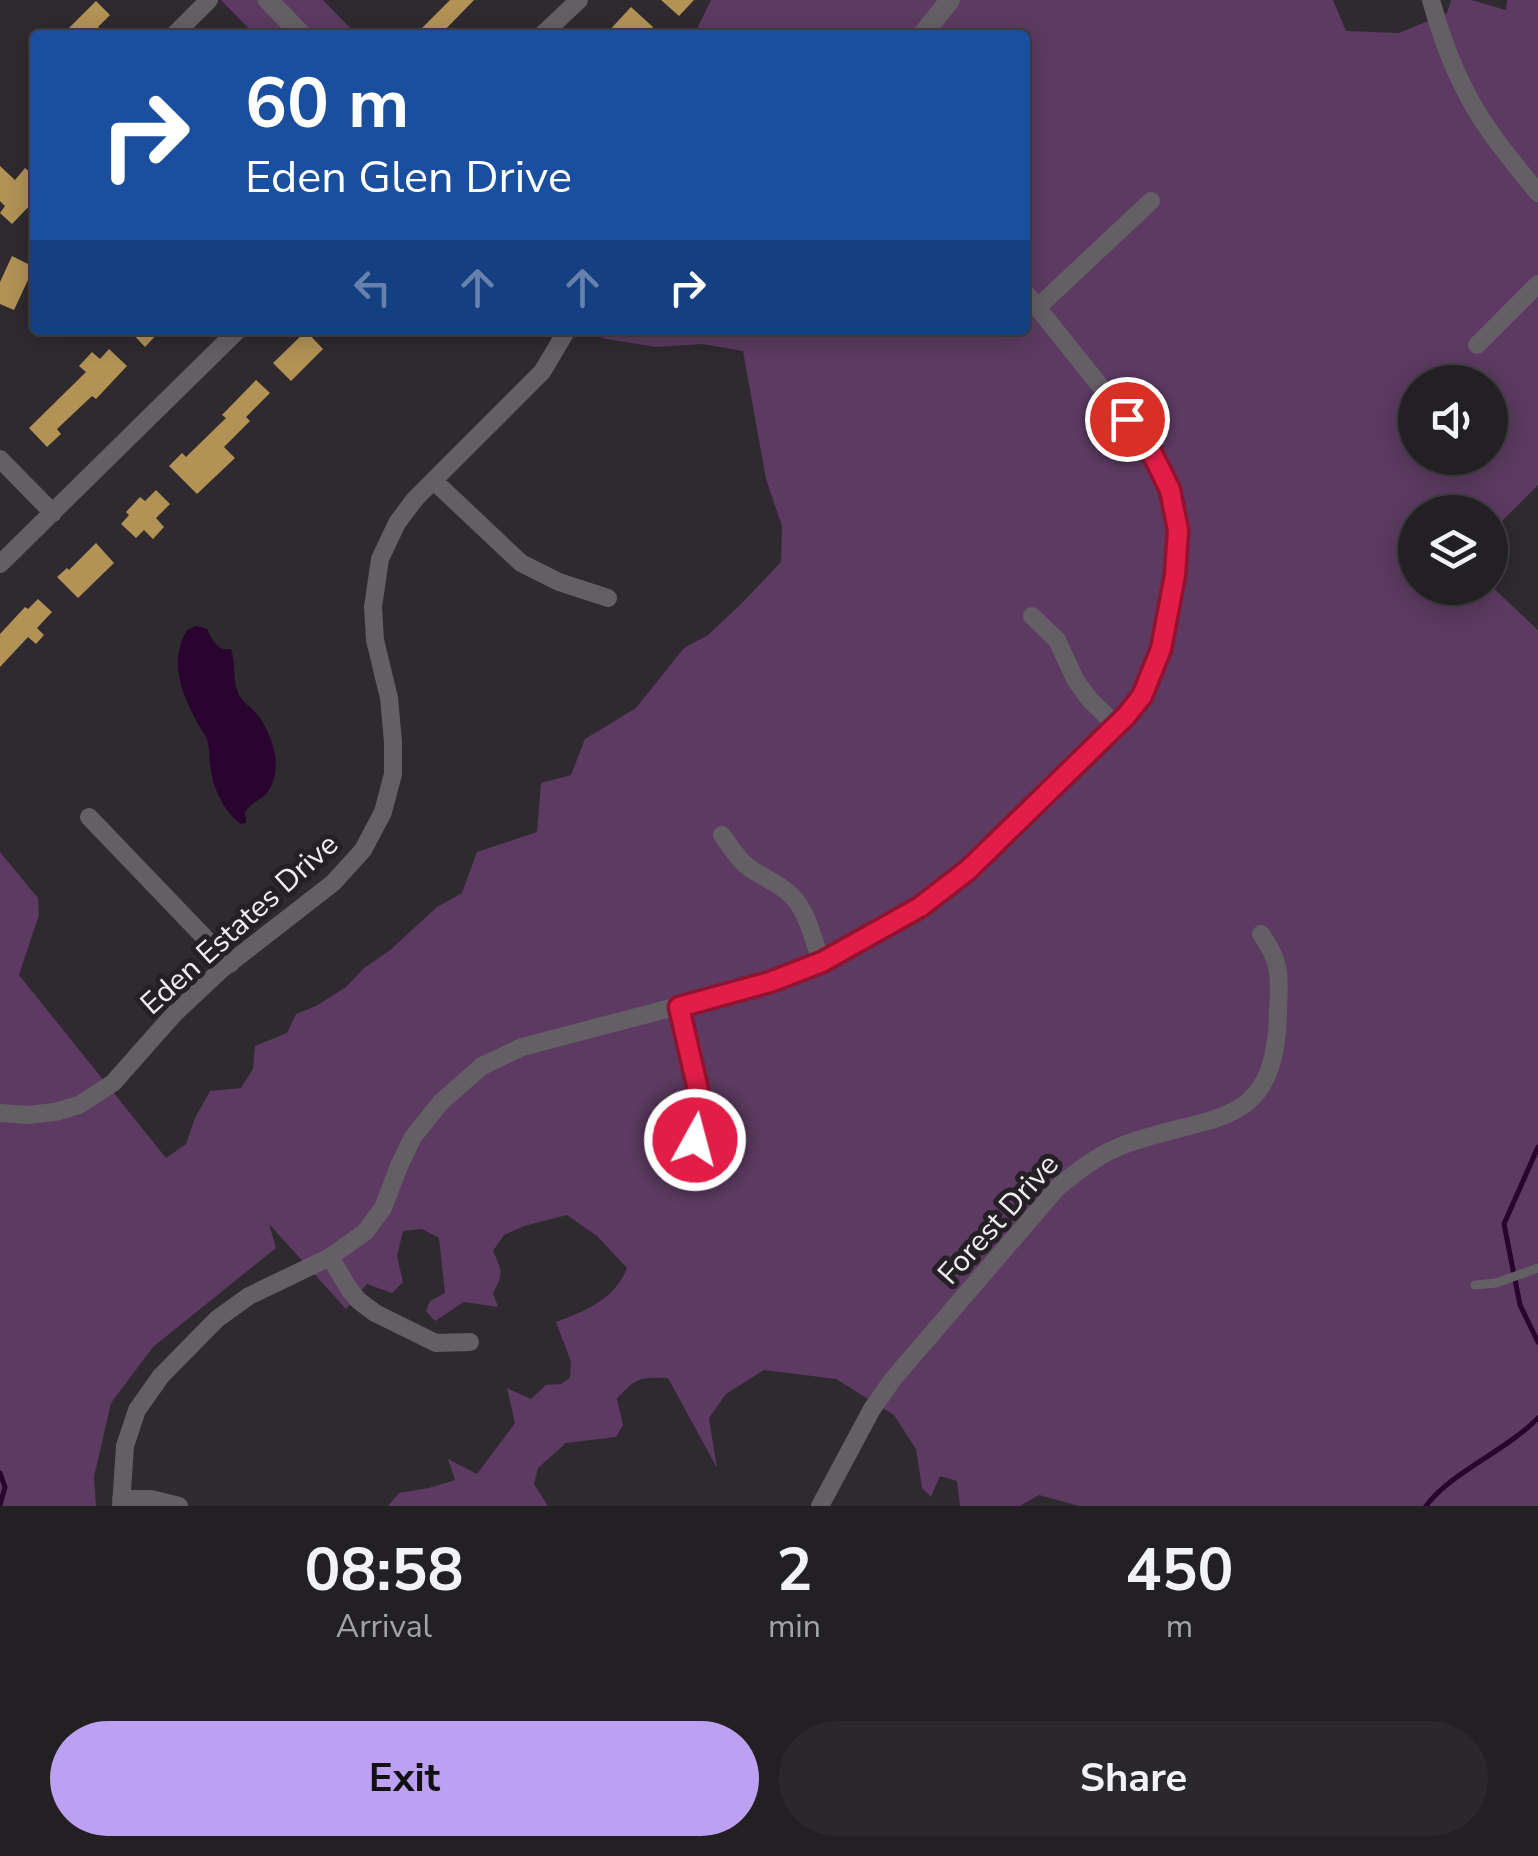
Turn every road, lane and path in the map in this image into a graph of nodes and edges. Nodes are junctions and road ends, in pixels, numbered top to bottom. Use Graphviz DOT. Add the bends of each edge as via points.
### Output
graph roads {
  1 [pos="209,0"];
  2 [pos="268,0"];
  3 [pos="578,0"];
  4 [pos="950,0"];
  5 [pos="1430,0"];
  6 [pos="179,30"];
  7 [pos="297,30"];
  8 [pos="547,30"];
  9 [pos="926,30"];
  10 [pos="1538,193"];
  11 [pos="1151,201"];
  12 [pos="1538,284"];
  13 [pos="1030,297"];
  14 [pos="1038,306"];
  15 [pos="233,335"];
  16 [pos="564,335"];
  17 [pos="1477,345"];
  18 [pos="0,459"];
  19 [pos="434,482"];
  20 [pos="52,514"];
  21 [pos="0,564"];
  22 [pos="608,598"];
  23 [pos="1032,616"];
  24 [pos="1116,726"];
  25 [pos="88,817"];
  26 [pos="722,835"];
  27 [pos="1261,934"];
  28 [pos="822,962"];
  29 [pos="230,964"];
  30 [pos="679,1007"];
  31 [pos="0,1112"];
  32 [pos="695,1140"];
  33 [pos="330,1257"];
  34 [pos="1538,1268"];
  35 [pos="1475,1285"];
  36 [pos="470,1342"];
  37 [pos="122,1503"];
  38 [pos="180,1506"];
  39 [pos="820,1506"];
  1 -- 6 [label="street"];
  2 -- 7 [label="street"];
  3 -- 8 [label="street"];
  4 -- 9 [label="street"];
  5 -- 10 [label="street" via="1468,96"];
  11 -- 14 [label="street"];
  12 -- 17 [label="street"];
  13 -- 14 [label="street"];
  14 -- 24 [label="street" via="1149,447 1170,490 1178,530 1161,649 1142,696"];
  15 -- 20 [label="street"];
  16 -- 19 [label="street, Eden Estates Drive" via="542,372"];
  18 -- 20 [label="street"];
  19 -- 22 [label="street" via="521,563"];
  19 -- 29 [label="street, Eden Estates Drive" via="389,536 372,607 394,742 383,812 363,850 332,883"];
  20 -- 21 [label="street"];
  23 -- 24 [label="street" via="1057,640 1076,681"];
  24 -- 28 [label="street" via="968,870 920,907"];
  25 -- 29 [label="street"];
  26 -- 28 [label="street" via="742,862 798,903"];
  27 -- 39 [label="street, Forest Drive" via="1280,969 1274,1058 1259,1090 1216,1120 1128,1143 1058,1187 893,1379"];
  28 -- 30 [label="street"];
  29 -- 31 [label="street, Eden Estates Drive" via="113,1083 79,1105 28,1115"];
  30 -- 32 [label="street" via="704,1116"];
  30 -- 33 [label="street" via="522,1047 482,1066 413,1137 383,1208 365,1232"];
  33 -- 36 [label="street" via="358,1300 375,1313 436,1343"];
  33 -- 37 [label="street" via="249,1296 160,1376 125,1446"];
  34 -- 35 [label="lane"];
  37 -- 38 [label="street" via="151,1499"];
}
